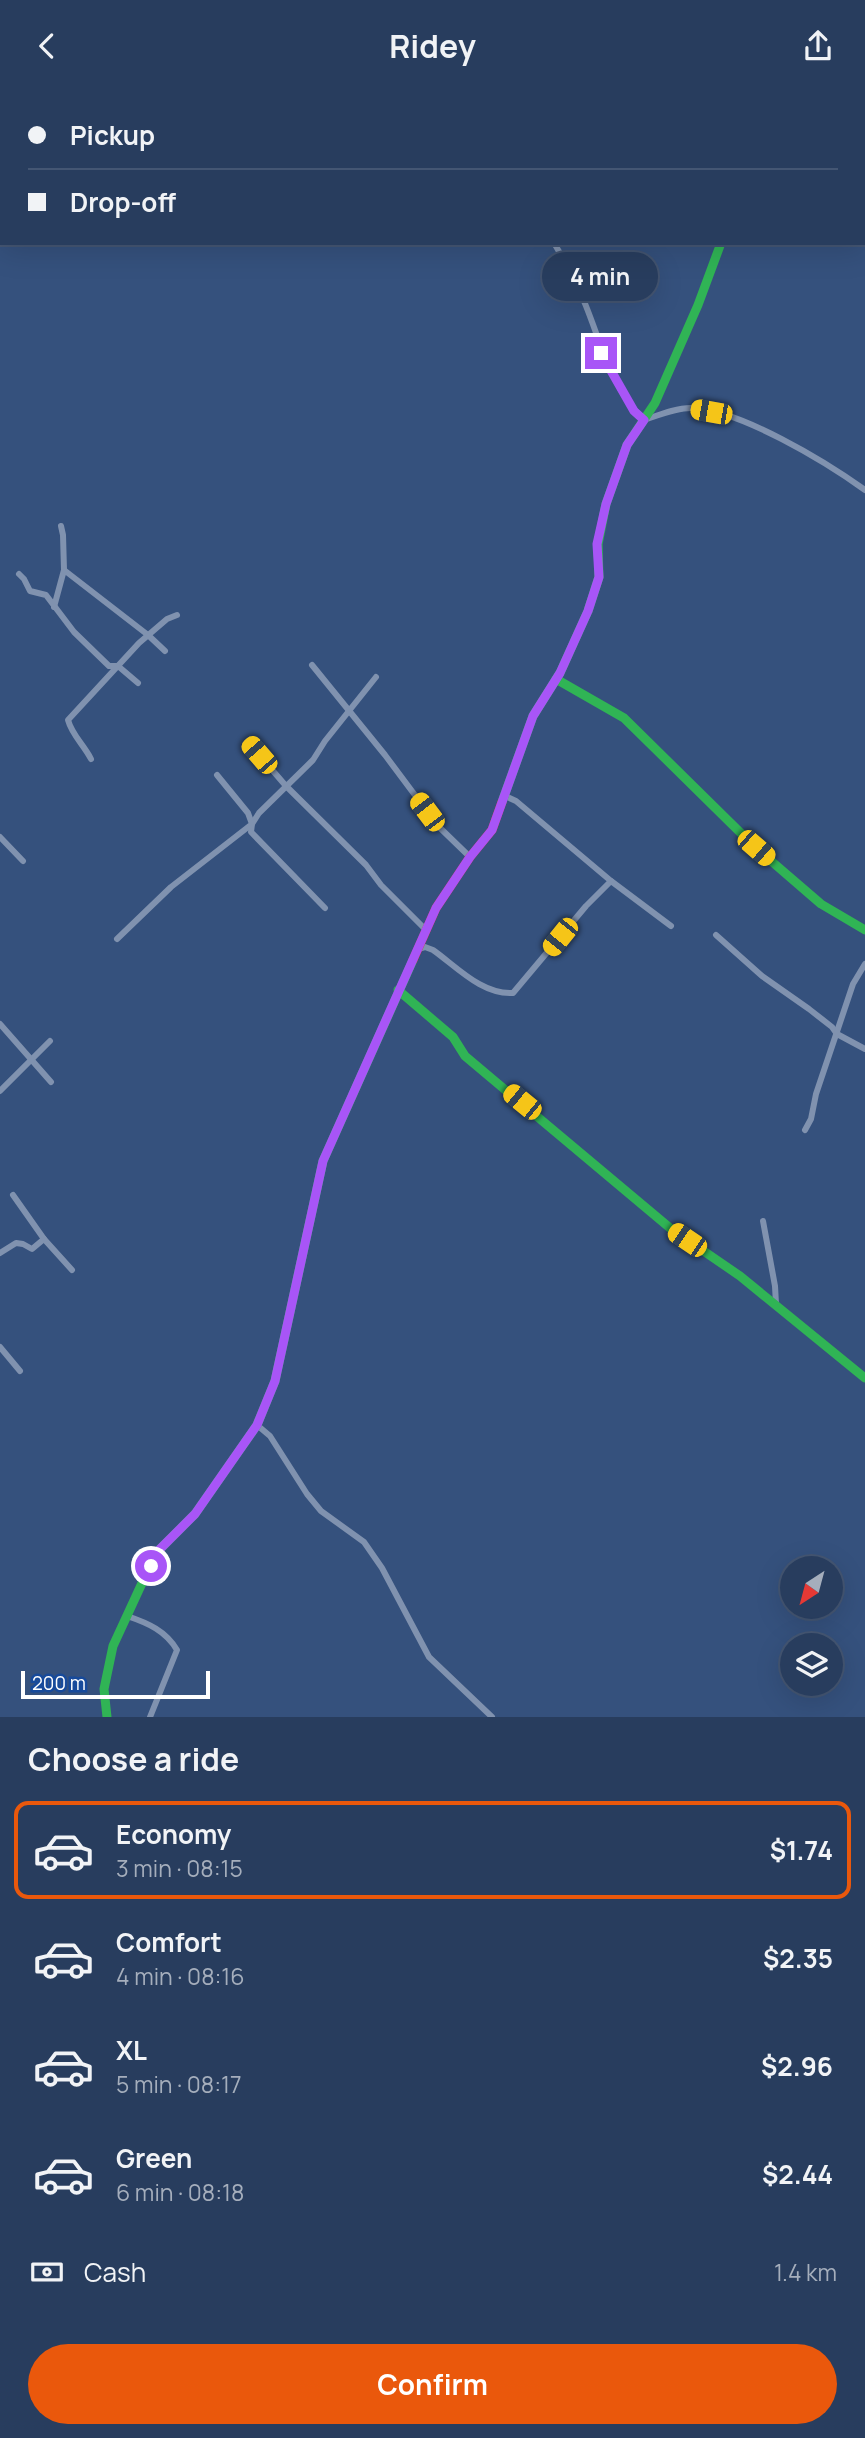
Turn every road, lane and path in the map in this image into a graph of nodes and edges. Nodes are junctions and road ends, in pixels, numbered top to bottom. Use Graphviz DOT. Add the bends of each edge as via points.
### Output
graph roads {
  1 [pos="555,245"];
  2 [pos="720,245"];
  3 [pos="644,420"];
  4 [pos="865,490"];
  5 [pos="61,526"];
  6 [pos="64,570"];
  7 [pos="19,574"];
  8 [pos="54,607"];
  9 [pos="177,615"];
  10 [pos="148,635"];
  11 [pos="165,651"];
  12 [pos="312,665"];
  13 [pos="118,666"];
  14 [pos="376,677"];
  15 [pos="556,679"];
  16 [pos="138,683"];
  17 [pos="349,712"];
  18 [pos="248,742"];
  19 [pos="91,759"];
  20 [pos="217,775"];
  21 [pos="286,786"];
  22 [pos="505,796"];
  23 [pos="252,824"];
  24 [pos="0,838"];
  25 [pos="470,857"];
  26 [pos="23,861"];
  27 [pos="611,881"];
  28 [pos="324,908"];
  29 [pos="671,926"];
  30 [pos="426,930"];
  31 [pos="865,930"];
  32 [pos="716,935"];
  33 [pos="117,939"];
  34 [pos="418,949"];
  35 [pos="865,964"];
  36 [pos="398,990"];
  37 [pos="0,1024"];
  38 [pos="837,1034"];
  39 [pos="50,1041"];
  40 [pos="865,1049"];
  41 [pos="31,1059"];
  42 [pos="51,1082"];
  43 [pos="0,1091"];
  44 [pos="805,1130"];
  45 [pos="13,1195"];
  46 [pos="763,1221"];
  47 [pos="44,1239"];
  48 [pos="0,1253"];
  49 [pos="72,1270"];
  50 [pos="777,1306"];
  51 [pos="0,1346"];
  52 [pos="20,1371"];
  53 [pos="865,1378"];
  54 [pos="257,1425"];
  55 [pos="127,1616"];
  56 [pos="107,1717"];
  57 [pos="150,1717"];
  58 [pos="492,1717"];
  1 -- 3 [label="street" via="586,305 601,353 634,411"];
  2 -- 3 [label="street" via="698,305"];
  3 -- 4 [label="street" via="691,408 731,416 782,440"];
  3 -- 15 [label="street" via="627,445 606,504 597,544 599,577"];
  5 -- 6 [label="street"];
  6 -- 8 [label="street"];
  6 -- 10 [label="street"];
  7 -- 8 [label="street" via="30,591 46,595"];
  8 -- 13 [label="street" via="109,666"];
  9 -- 10 [label="street"];
  10 -- 11 [label="street"];
  10 -- 13 [label="street"];
  12 -- 17 [label="street"];
  13 -- 16 [label="street"];
  13 -- 19 [label="street" via="68,720"];
  14 -- 17 [label="street"];
  15 -- 22 [label="street" via="533,716"];
  15 -- 31 [label="street" via="624,718 756,848 821,904"];
  17 -- 21 [label="street" via="313,760"];
  17 -- 25 [label="street" via="438,826"];
  18 -- 21 [label="street"];
  20 -- 23 [label="street"];
  21 -- 23 [label="street"];
  21 -- 30 [label="street"];
  22 -- 25 [label="street" via="492,830"];
  22 -- 27 [label="street"];
  23 -- 28 [label="street" via="251,832"];
  23 -- 33 [label="street" via="171,887"];
  24 -- 26 [label="street"];
  25 -- 30 [label="street"];
  27 -- 29 [label="street"];
  27 -- 34 [label="street" via="513,993 500,994 433,950"];
  30 -- 34 [label="street"];
  32 -- 38 [label="street"];
  34 -- 36 [label="street"];
  35 -- 38 [label="street" via="853,984"];
  36 -- 50 [label="street" via="453,1037 465,1056 670,1228"];
  36 -- 54 [label="street" via="323,1161 275,1381"];
  37 -- 41 [label="street"];
  38 -- 40 [label="street"];
  38 -- 44 [label="street"];
  39 -- 41 [label="street"];
  41 -- 42 [label="street"];
  41 -- 43 [label="street"];
  45 -- 47 [label="street"];
  46 -- 50 [label="street"];
  47 -- 48 [label="street" via="32,1249 16,1243"];
  47 -- 49 [label="street"];
  50 -- 53 [label="street"];
  51 -- 52 [label="street"];
  54 -- 55 [label="street" via="195,1514 159,1550"];
  54 -- 58 [label="street" via="270,1436 321,1511 364,1542 429,1657"];
  55 -- 56 [label="street" via="113,1646 104,1689"];
  55 -- 57 [label="street" via="170,1637 177,1650"];
}
